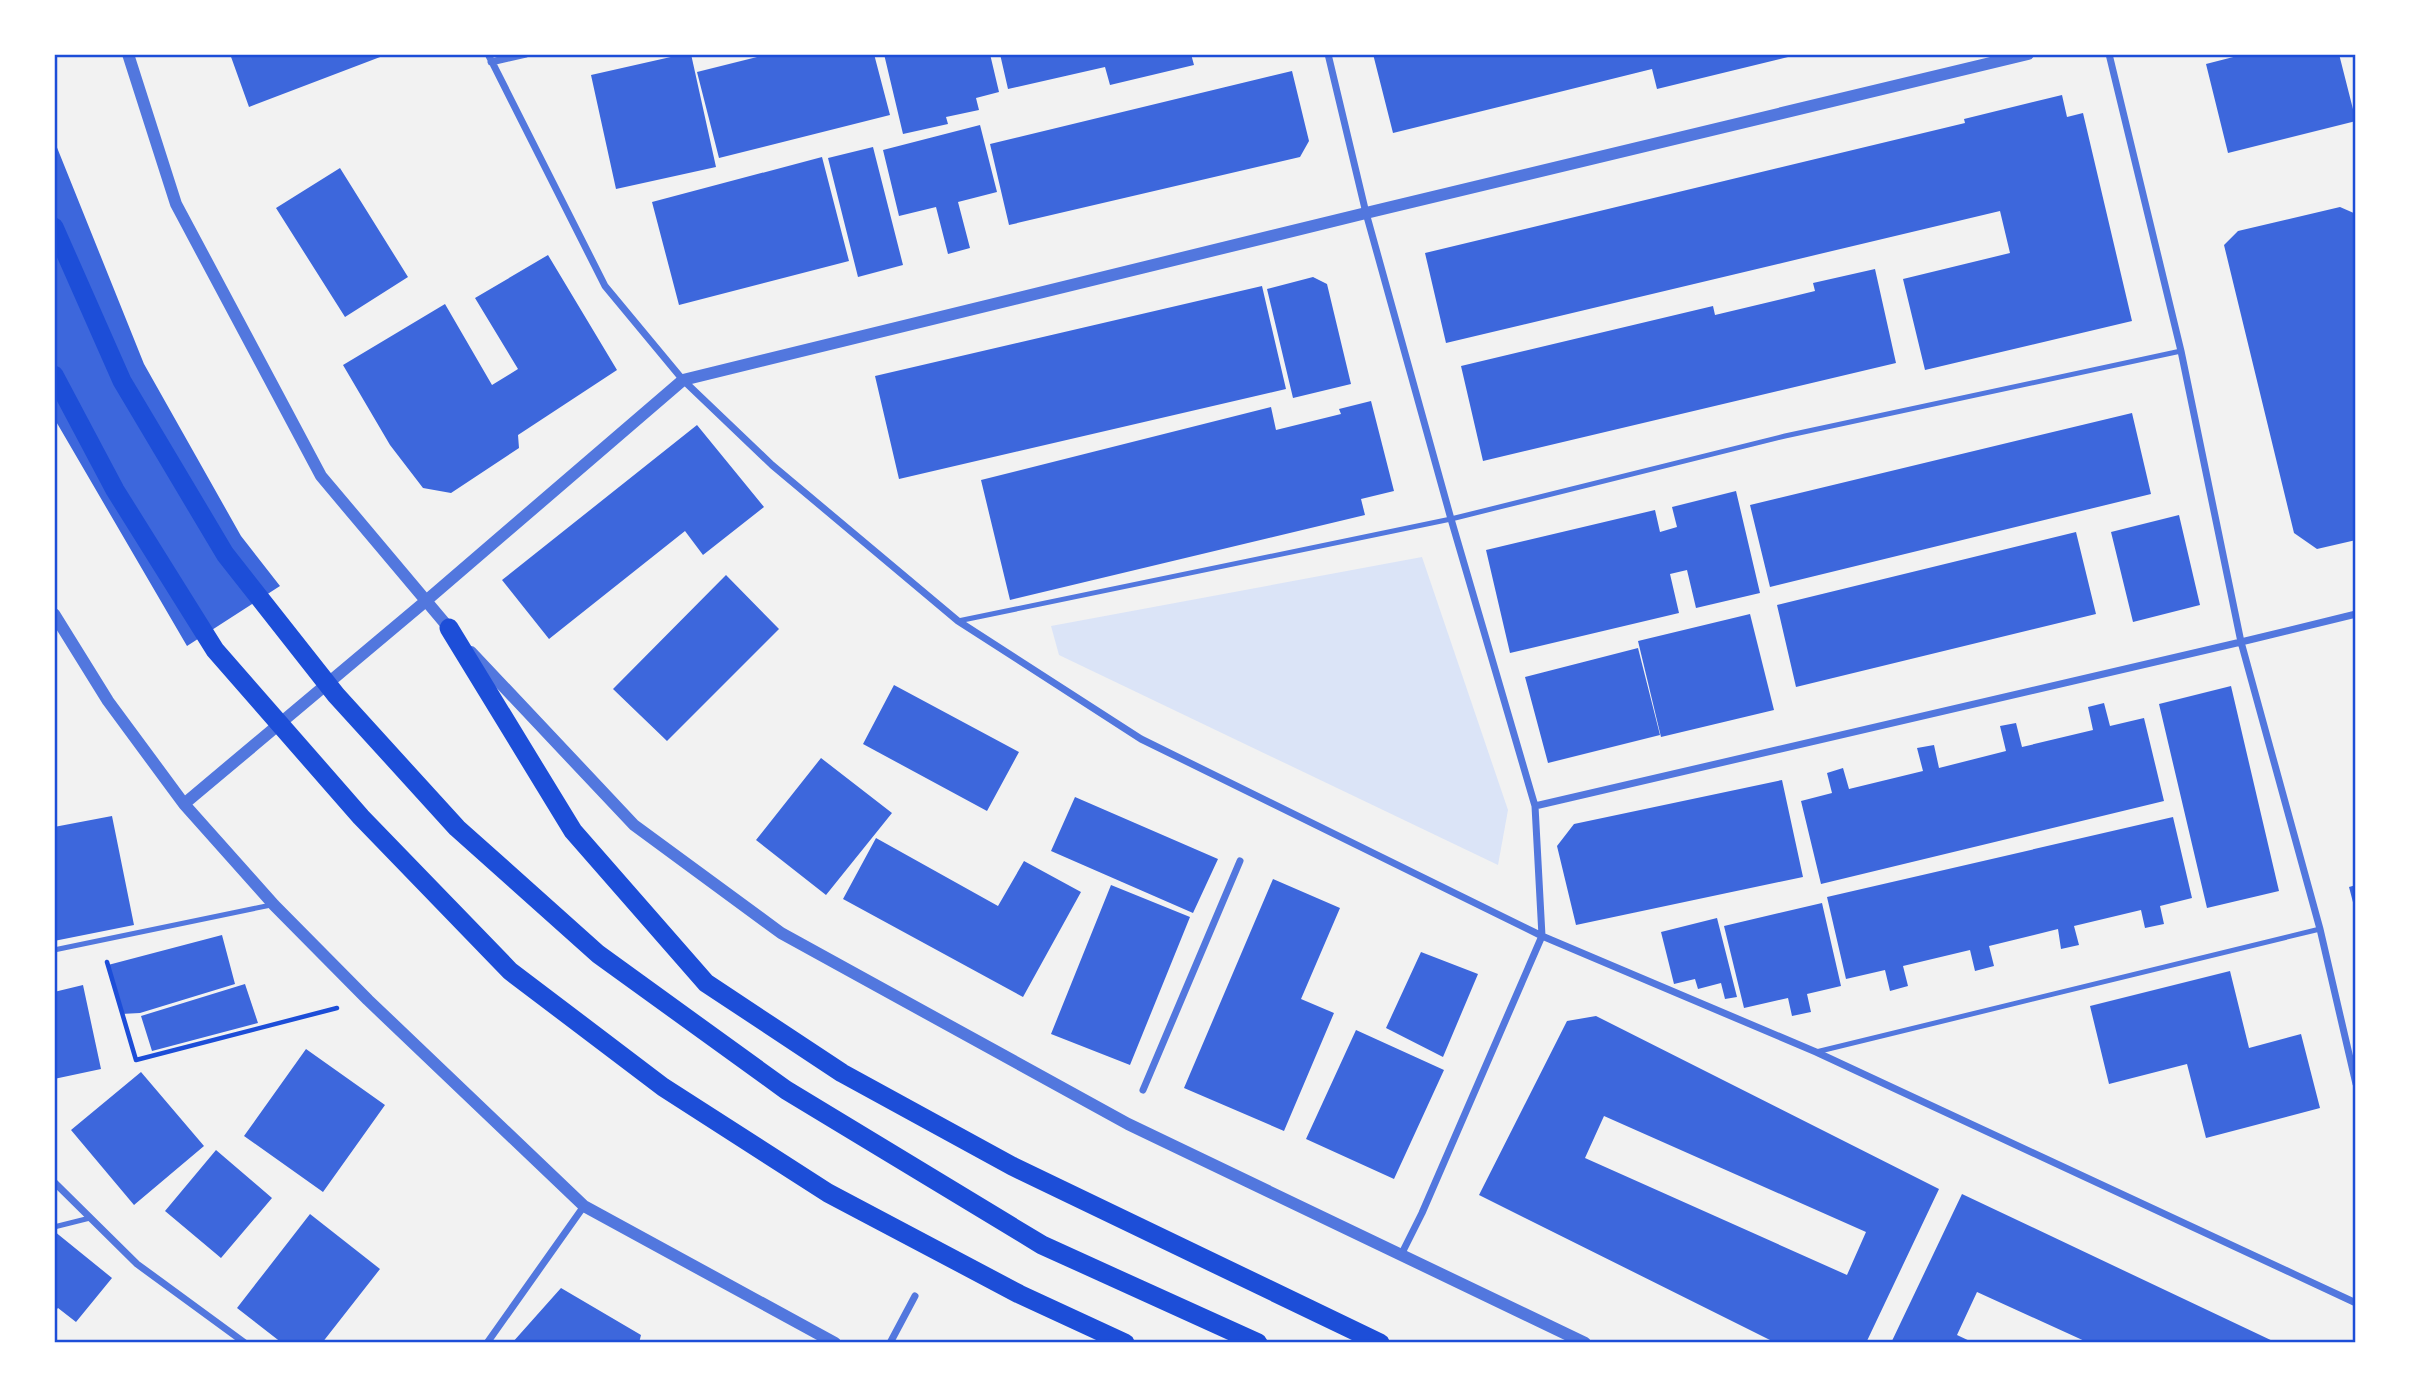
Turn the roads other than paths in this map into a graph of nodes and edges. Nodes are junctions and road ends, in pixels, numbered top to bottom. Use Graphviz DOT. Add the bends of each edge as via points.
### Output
graph roads {
  1 [pos="128,54"];
  2 [pos="526,54"];
  3 [pos="1328,54"];
  4 [pos="2028,54"];
  5 [pos="2109,54"];
  6 [pos="489,58"];
  7 [pos="1366,213"];
  8 [pos="54,227"];
  9 [pos="2181,351"];
  10 [pos="54,375"];
  11 [pos="683,380"];
  12 [pos="1451,519"];
  13 [pos="427,600"];
  14 [pos="54,614"];
  15 [pos="2356,614"];
  16 [pos="958,621"];
  17 [pos="449,628"];
  18 [pos="2241,642"];
  19 [pos="184,804"];
  20 [pos="1535,806"];
  21 [pos="1240,861"];
  22 [pos="274,905"];
  23 [pos="2319,929"];
  24 [pos="1542,936"];
  25 [pos="54,950"];
  26 [pos="1816,1052"];
  27 [pos="2356,1084"];
  28 [pos="1143,1090"];
  29 [pos="54,1182"];
  30 [pos="584,1206"];
  31 [pos="90,1218"];
  32 [pos="54,1227"];
  33 [pos="1401,1255"];
  34 [pos="915,1296"];
  35 [pos="2356,1303"];
  36 [pos="245,1343"];
  37 [pos="487,1343"];
  38 [pos="835,1343"];
  39 [pos="890,1343"];
  40 [pos="1125,1343"];
  41 [pos="1258,1343"];
  42 [pos="1380,1343"];
  43 [pos="1585,1343"];
  1 -- 13 [label="street" via="176,204 321,476"];
  2 -- 6 [label="street"];
  3 -- 7 [label="street"];
  4 -- 7 [label="street"];
  5 -- 9 [label="street"];
  6 -- 11 [label="street" via="605,286"];
  7 -- 11 [label="street"];
  7 -- 12 [label="street"];
  8 -- 41 [label="highway" via="122,381 225,554 335,695 457,828 598,954 786,1090 1042,1245"];
  9 -- 12 [label="lane" via="1785,436"];
  9 -- 18 [label="street"];
  10 -- 40 [label="highway" via="115,490 215,650 361,817 510,971 663,1087 828,1193 1019,1294"];
  11 -- 13 [label="street"];
  11 -- 16 [label="street" via="772,465"];
  12 -- 16 [label="lane"];
  12 -- 20 [label="street"];
  13 -- 17 [label="street"];
  13 -- 19 [label="street"];
  14 -- 19 [label="street" via="108,701"];
  15 -- 18 [label="street"];
  16 -- 24 [label="street" via="1141,739"];
  17 -- 33 [label="street" via="634,825 780,933 1128,1124"];
  17 -- 42 [label="highway" via="573,831 706,983 842,1073 1012,1166"];
  18 -- 20 [label="street"];
  18 -- 23 [label="street"];
  19 -- 22 [label="street"];
  20 -- 24 [label="street"];
  21 -- 28 [label="street"];
  22 -- 25 [label="lane"];
  22 -- 30 [label="street"];
  23 -- 26 [label="lane"];
  23 -- 27 [label="street"];
  24 -- 26 [label="street"];
  24 -- 33 [label="street"];
  26 -- 35 [label="street"];
  29 -- 31 [label="street"];
  30 -- 37 [label="street"];
  30 -- 38 [label="street"];
  31 -- 32 [label="lane"];
  31 -- 36 [label="street" via="138,1264"];
  33 -- 43 [label="street"];
  34 -- 39 [label="street"];
}
